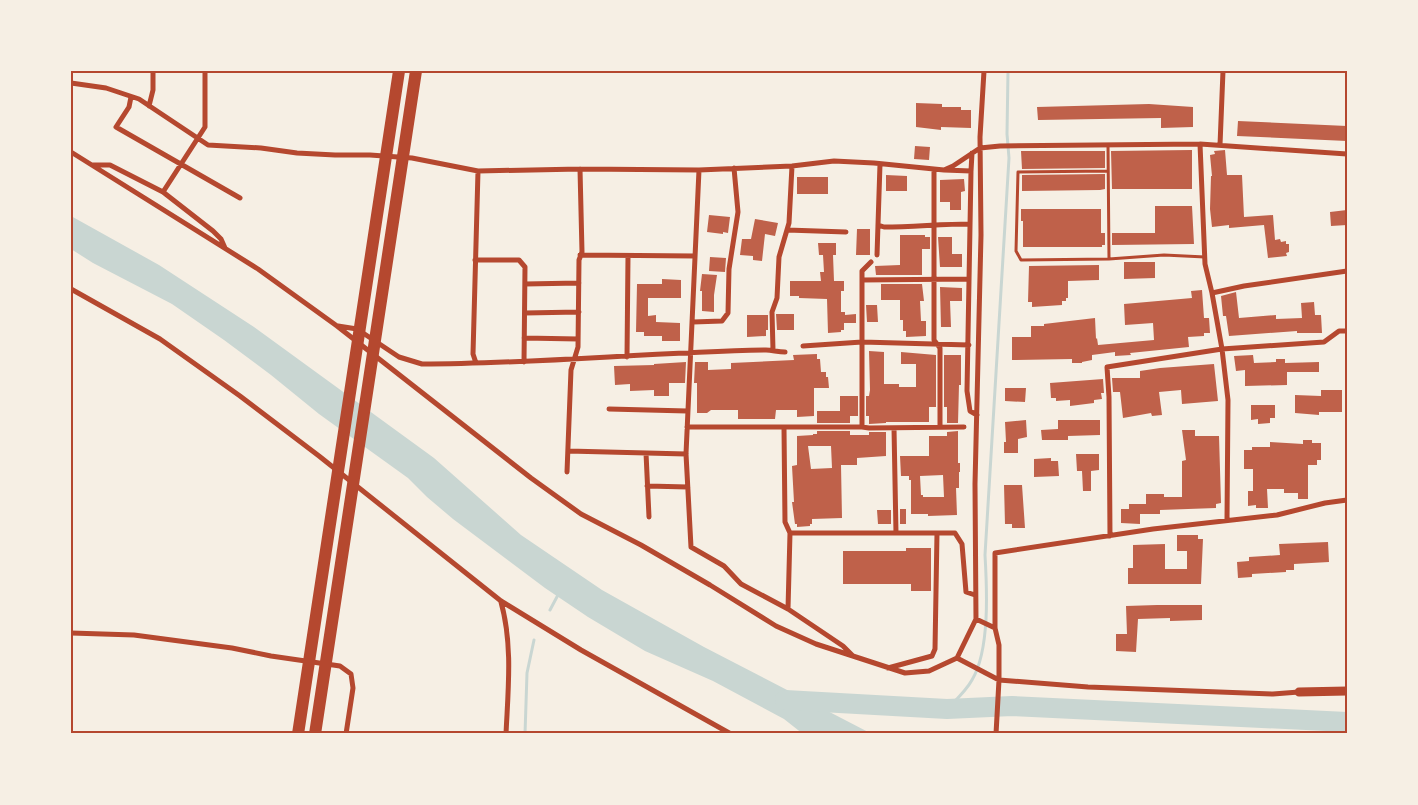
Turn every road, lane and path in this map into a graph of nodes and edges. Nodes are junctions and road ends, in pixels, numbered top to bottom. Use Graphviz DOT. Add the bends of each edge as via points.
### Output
graph roads {
  1 [pos="153,71"];
  2 [pos="205,71"];
  3 [pos="399,71"];
  4 [pos="416,71"];
  5 [pos="984,71"];
  6 [pos="1223,71"];
  7 [pos="71,83"];
  8 [pos="131,97"];
  9 [pos="149,106"];
  10 [pos="198,139"];
  11 [pos="1108,144"];
  12 [pos="1200,144"];
  13 [pos="1220,145"];
  14 [pos="980,148"];
  15 [pos="71,152"];
  16 [pos="972,153"];
  17 [pos="1347,154"];
  18 [pos="181,164"];
  19 [pos="880,164"];
  20 [pos="92,165"];
  21 [pos="792,166"];
  22 [pos="734,168"];
  23 [pos="580,169"];
  24 [pos="699,170"];
  25 [pos="934,170"];
  26 [pos="944,170"];
  27 [pos="478,171"];
  28 [pos="971,171"];
  29 [pos="1108,171"];
  30 [pos="163,192"];
  31 [pos="240,198"];
  32 [pos="970,224"];
  33 [pos="878,225"];
  34 [pos="934,226"];
  35 [pos="787,230"];
  36 [pos="846,232"];
  37 [pos="226,249"];
  38 [pos="580,255"];
  39 [pos="877,255"];
  40 [pos="628,256"];
  41 [pos="695,256"];
  42 [pos="1205,257"];
  43 [pos="1109,259"];
  44 [pos="475,260"];
  45 [pos="871,262"];
  46 [pos="1347,271"];
  47 [pos="934,279"];
  48 [pos="970,279"];
  49 [pos="862,280"];
  50 [pos="579,283"];
  51 [pos="525,284"];
  52 [pos="71,289"];
  53 [pos="1212,293"];
  54 [pos="579,312"];
  55 [pos="525,313"];
  56 [pos="693,322"];
  57 [pos="337,326"];
  58 [pos="1347,332"];
  59 [pos="524,338"];
  60 [pos="578,339"];
  61 [pos="862,342"];
  62 [pos="937,344"];
  63 [pos="969,345"];
  64 [pos="803,346"];
  65 [pos="1222,349"];
  66 [pos="773,350"];
  67 [pos="784,352"];
  68 [pos="690,353"];
  69 [pos="627,356"];
  70 [pos="575,360"];
  71 [pos="524,362"];
  72 [pos="476,363"];
  73 [pos="610,409"];
  74 [pos="687,411"];
  75 [pos="977,415"];
  76 [pos="687,427"];
  77 [pos="862,427"];
  78 [pos="940,427"];
  79 [pos="964,427"];
  80 [pos="784,428"];
  81 [pos="894,428"];
  82 [pos="568,451"];
  83 [pos="646,453"];
  84 [pos="686,454"];
  85 [pos="567,472"];
  86 [pos="648,486"];
  87 [pos="688,487"];
  88 [pos="1347,500"];
  89 [pos="648,517"];
  90 [pos="1227,520"];
  91 [pos="790,533"];
  92 [pos="896,533"];
  93 [pos="937,533"];
  94 [pos="1110,536"];
  95 [pos="975,595"];
  96 [pos="501,602"];
  97 [pos="788,608"];
  98 [pos="977,620"];
  99 [pos="994,627"];
  100 [pos="71,633"];
  101 [pos="855,658"];
  102 [pos="957,658"];
  103 [pos="888,668"];
  104 [pos="999,680"];
  105 [pos="1347,691"];
  106 [pos="1299,692"];
  107 [pos="996,732"];
  108 [pos="298,734"];
  109 [pos="315,734"];
  110 [pos="346,734"];
  111 [pos="506,734"];
  112 [pos="731,734"];
  1 -- 9 [label="street"];
  2 -- 10 [label="street" via="205,127"];
  3 -- 108 [label="highway"];
  4 -- 109 [label="highway"];
  5 -- 14 [label="street"];
  6 -- 13 [label="street"];
  7 -- 8 [label="street" via="106,88"];
  8 -- 9 [label="street"];
  8 -- 18 [label="street" via="116,127"];
  9 -- 10 [label="street"];
  10 -- 18 [label="street"];
  10 -- 27 [label="street" via="208,145 297,153 412,158"];
  11 -- 12 [label="street"];
  11 -- 14 [label="street"];
  11 -- 29 [label="lane"];
  12 -- 13 [label="street"];
  12 -- 42 [label="street"];
  13 -- 17 [label="street"];
  14 -- 16 [label="street"];
  14 -- 75 [label="street"];
  15 -- 20 [label="street"];
  16 -- 26 [label="street"];
  16 -- 28 [label="street"];
  18 -- 30 [label="street"];
  18 -- 31 [label="street"];
  19 -- 21 [label="street" via="834,161"];
  19 -- 25 [label="street"];
  19 -- 33 [label="street"];
  20 -- 30 [label="street" via="110,165"];
  20 -- 37 [label="street"];
  21 -- 22 [label="street"];
  21 -- 35 [label="street"];
  22 -- 24 [label="street"];
  22 -- 56 [label="street" via="738,212 729,269 728,313 722,321"];
  23 -- 24 [label="street"];
  23 -- 27 [label="street"];
  23 -- 38 [label="street"];
  24 -- 41 [label="street"];
  25 -- 26 [label="street"];
  25 -- 34 [label="street"];
  26 -- 28 [label="street"];
  27 -- 44 [label="street"];
  28 -- 32 [label="street"];
  29 -- 43 [label="lane"];
  29 -- 43 [label="lane" via="1018,172 1016,251 1021,260"];
  30 -- 37 [label="street" via="213,231"];
  32 -- 34 [label="street"];
  32 -- 48 [label="street"];
  33 -- 34 [label="street"];
  33 -- 39 [label="street"];
  34 -- 47 [label="street"];
  35 -- 36 [label="street"];
  35 -- 66 [label="street" via="779,257 778,298 772,312"];
  37 -- 57 [label="street"];
  38 -- 40 [label="street"];
  38 -- 50 [label="street"];
  40 -- 41 [label="street"];
  40 -- 69 [label="street"];
  41 -- 56 [label="street"];
  42 -- 43 [label="lane" via="1164,255"];
  42 -- 53 [label="street"];
  44 -- 51 [label="street" via="519,260 525,267"];
  44 -- 72 [label="street" via="473,354"];
  45 -- 49 [label="street" via="862,271"];
  46 -- 53 [label="street"];
  47 -- 48 [label="street"];
  47 -- 49 [label="street"];
  47 -- 62 [label="street" via="934,340"];
  48 -- 63 [label="street"];
  49 -- 61 [label="street"];
  50 -- 51 [label="street"];
  50 -- 54 [label="street"];
  51 -- 55 [label="street"];
  52 -- 96 [label="street" via="160,339 240,396"];
  53 -- 65 [label="street"];
  54 -- 55 [label="street"];
  54 -- 60 [label="street"];
  55 -- 59 [label="street"];
  56 -- 68 [label="street"];
  57 -- 72 [label="street" via="357,329 399,357 422,364"];
  57 -- 101 [label="street" via="581,514 703,581 776,626"];
  58 -- 65 [label="street" via="1339,331 1324,342"];
  59 -- 60 [label="street"];
  59 -- 71 [label="street"];
  60 -- 70 [label="street"];
  61 -- 62 [label="street"];
  61 -- 64 [label="street"];
  61 -- 77 [label="street"];
  62 -- 63 [label="street"];
  62 -- 78 [label="street" via="940,348"];
  63 -- 75 [label="street" via="967,390 970,411"];
  65 -- 90 [label="street" via="1228,400"];
  65 -- 94 [label="street" via="1107,367"];
  66 -- 67 [label="street"];
  66 -- 68 [label="street"];
  68 -- 69 [label="street"];
  68 -- 74 [label="street"];
  69 -- 70 [label="street"];
  70 -- 71 [label="street"];
  70 -- 82 [label="street" via="571,370"];
  71 -- 72 [label="street"];
  73 -- 74 [label="street"];
  74 -- 76 [label="street"];
  75 -- 95 [label="street"];
  76 -- 80 [label="street"];
  76 -- 84 [label="street"];
  77 -- 80 [label="street"];
  77 -- 81 [label="street"];
  78 -- 79 [label="street"];
  78 -- 81 [label="street"];
  80 -- 91 [label="street" via="786,522"];
  81 -- 92 [label="street"];
  82 -- 83 [label="street"];
  82 -- 85 [label="street"];
  83 -- 84 [label="street"];
  83 -- 86 [label="street"];
  84 -- 87 [label="street"];
  86 -- 87 [label="street"];
  86 -- 89 [label="street"];
  87 -- 97 [label="street" via="691,547 724,566 741,584"];
  88 -- 90 [label="street" via="1277,515"];
  90 -- 94 [label="street"];
  91 -- 92 [label="street"];
  91 -- 97 [label="street"];
  92 -- 93 [label="street"];
  93 -- 95 [label="street" via="955,533 962,544 966,592"];
  93 -- 103 [label="street" via="936,648 932,656"];
  94 -- 99 [label="street" via="995,553"];
  95 -- 98 [label="street"];
  96 -- 111 [label="street" via="507,622 509,668"];
  96 -- 112 [label="street"];
  97 -- 101 [label="street"];
  98 -- 99 [label="street"];
  98 -- 102 [label="street"];
  99 -- 104 [label="street" via="999,645"];
  100 -- 110 [label="street" via="134,635 340,666 351,674 353,688"];
  101 -- 103 [label="street"];
  102 -- 103 [label="street" via="929,671 905,673"];
  102 -- 104 [label="street"];
  104 -- 106 [label="street" via="1088,687 1273,694"];
  104 -- 107 [label="street"];
  105 -- 106 [label="street"];
}
